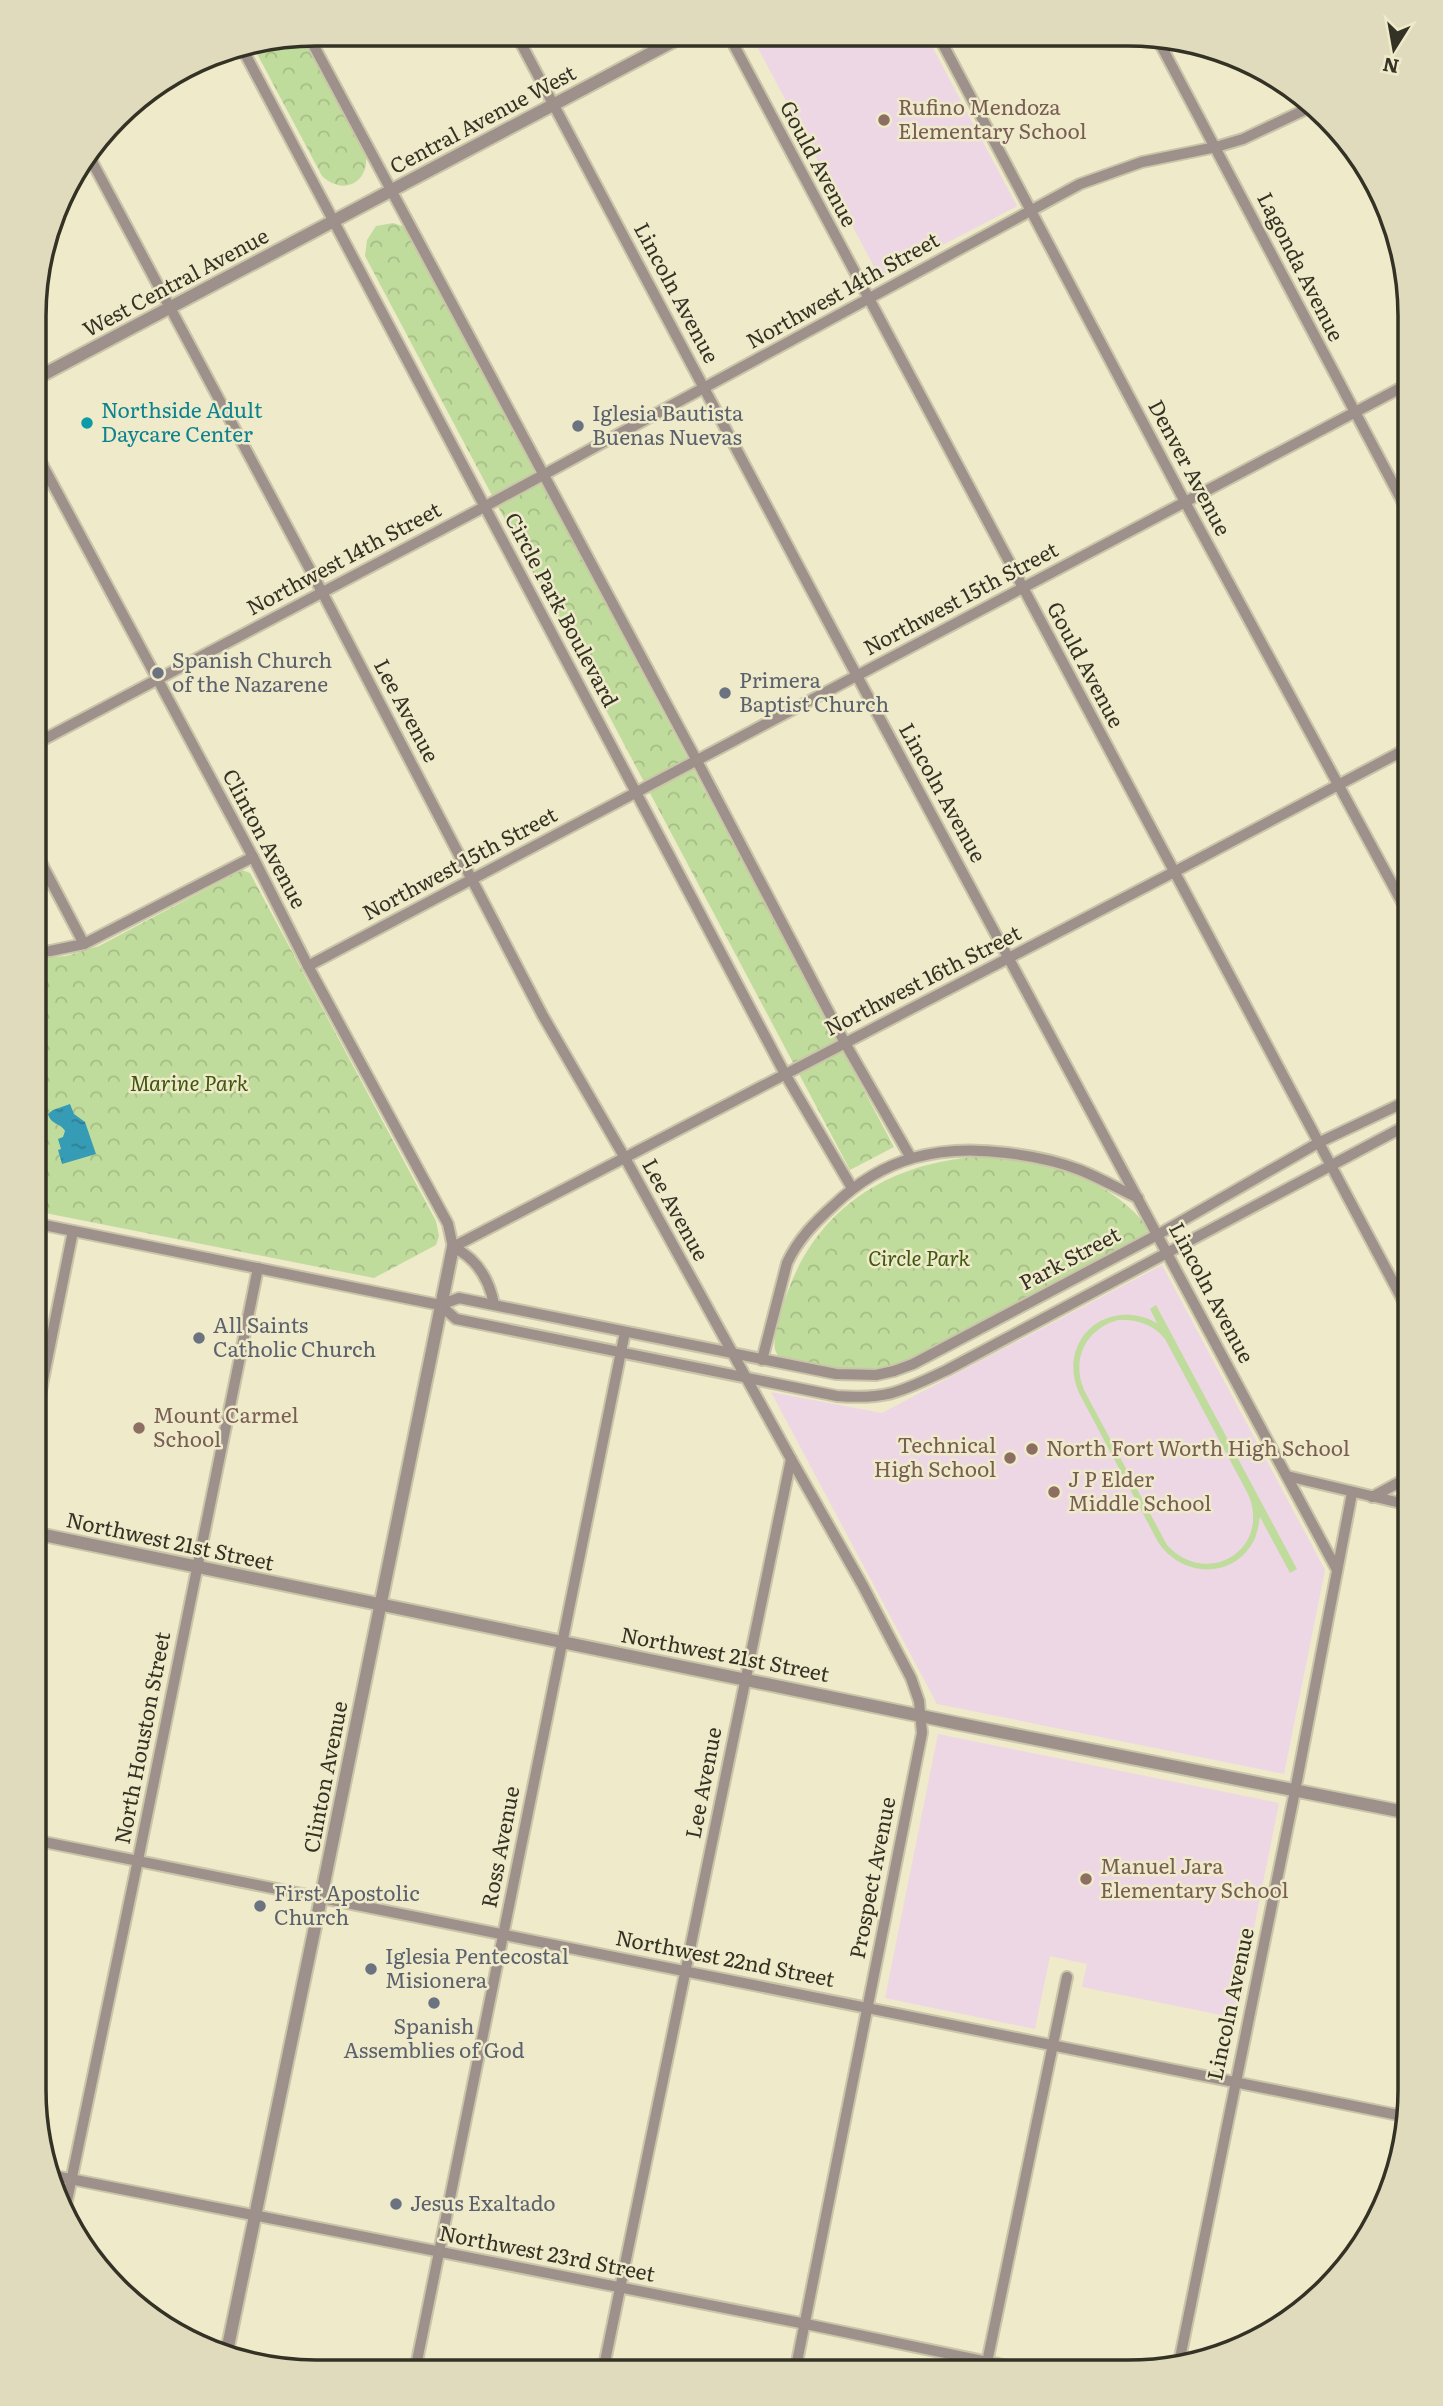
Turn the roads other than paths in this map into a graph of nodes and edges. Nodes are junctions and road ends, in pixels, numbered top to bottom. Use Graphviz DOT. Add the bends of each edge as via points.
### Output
graph roads {
  1 [pos="314,46"];
  2 [pos="522,46"];
  3 [pos="664,46"];
  4 [pos="734,46"];
  5 [pos="944,46"];
  6 [pos="1163,48"];
  7 [pos="246,55"];
  8 [pos="553,105"];
  9 [pos="1303,111"];
  10 [pos="1216,147"];
  11 [pos="93,163"];
  12 [pos="391,190"];
  13 [pos="1032,210"];
  14 [pos="334,221"];
  15 [pos="868,299"];
  16 [pos="169,308"];
  17 [pos="46,374"];
  18 [pos="705,388"];
  19 [pos="1398,389"];
  20 [pos="1354,413"];
  21 [pos="46,472"];
  22 [pos="544,474"];
  23 [pos="1398,494"];
  24 [pos="1185,502"];
  25 [pos="484,507"];
  26 [pos="1023,588"];
  27 [pos="322,592"];
  28 [pos="856,676"];
  29 [pos="157,680"];
  30 [pos="46,738"];
  31 [pos="1398,753"];
  32 [pos="697,761"];
  33 [pos="1338,784"];
  34 [pos="636,793"];
  35 [pos="253,857"];
  36 [pos="46,872"];
  37 [pos="1174,872"];
  38 [pos="472,880"];
  39 [pos="1398,896"];
  40 [pos="84,944"];
  41 [pos="46,951"];
  42 [pos="1010,958"];
  43 [pos="308,966"];
  44 [pos="845,1043"];
  45 [pos="785,1074"];
  46 [pos="1398,1105"];
  47 [pos="1398,1130"];
  48 [pos="1318,1143"];
  49 [pos="625,1158"];
  50 [pos="911,1158"];
  51 [pos="1330,1166"];
  52 [pos="852,1188"];
  53 [pos="1138,1198"];
  54 [pos="46,1225"];
  55 [pos="73,1231"];
  56 [pos="1159,1234"];
  57 [pos="453,1247"];
  58 [pos="1169,1252"];
  59 [pos="258,1268"];
  60 [pos="1398,1292"];
  61 [pos="494,1304"];
  62 [pos="440,1306"];
  63 [pos="625,1332"];
  64 [pos="621,1352"];
  65 [pos="731,1353"];
  66 [pos="762,1360"];
  67 [pos="46,1365"];
  68 [pos="748,1379"];
  69 [pos="791,1459"];
  70 [pos="1287,1476"];
  71 [pos="1398,1483"];
  72 [pos="1352,1493"];
  73 [pos="1372,1497"];
  74 [pos="1398,1503"];
  75 [pos="46,1536"];
  76 [pos="196,1567"];
  77 [pos="1337,1570"];
  78 [pos="380,1604"];
  79 [pos="562,1641"];
  80 [pos="745,1678"];
  81 [pos="921,1715"];
  82 [pos="1295,1791"];
  83 [pos="1398,1811"];
  84 [pos="46,1842"];
  85 [pos="138,1860"];
  86 [pos="321,1898"];
  87 [pos="503,1934"];
  88 [pos="686,1970"];
  89 [pos="1066,1977"];
  90 [pos="867,2007"];
  91 [pos="1052,2044"];
  92 [pos="1235,2082"];
  93 [pos="1396,2115"];
  94 [pos="60,2177"];
  95 [pos="72,2179"];
  96 [pos="68,2198"];
  97 [pos="254,2217"];
  98 [pos="439,2252"];
  99 [pos="621,2288"];
  100 [pos="806,2325"];
  101 [pos="228,2346"];
  102 [pos="1180,2355"];
  103 [pos="417,2360"];
  104 [pos="605,2360"];
  105 [pos="798,2360"];
  106 [pos="956,2360"];
  107 [pos="987,2360"];
  1 -- 12 [label="street"];
  2 -- 8 [label="street, Lincoln Avenue"];
  3 -- 8 [label="street, Central Avenue West"];
  4 -- 15 [label="street, Gould Avenue"];
  5 -- 13 [label="street, Denver Avenue"];
  6 -- 10 [label="street, Lagonda Avenue"];
  7 -- 14 [label="street, Circle Park Boulevard"];
  8 -- 12 [label="street, Central Avenue West"];
  8 -- 18 [label="street, Lincoln Avenue"];
  9 -- 10 [label="street, Northwest 14th Street"];
  10 -- 13 [label="street, Northwest 14th Street" via="1132,166 1080,184"];
  10 -- 20 [label="street, Lagonda Avenue"];
  11 -- 16 [label="street, Lee Avenue"];
  12 -- 14 [label="street, Central Avenue West"];
  12 -- 22 [label="street"];
  13 -- 15 [label="street, Northwest 14th Street"];
  13 -- 24 [label="street, Denver Avenue"];
  14 -- 16 [label="street, West Central Avenue"];
  14 -- 25 [label="street, Circle Park Boulevard"];
  15 -- 18 [label="street, Northwest 14th Street"];
  15 -- 26 [label="street, Gould Avenue"];
  16 -- 17 [label="street, West Central Avenue"];
  16 -- 27 [label="street, Lee Avenue"];
  18 -- 22 [label="street, Northwest 14th Street"];
  18 -- 28 [label="street, Lincoln Avenue"];
  19 -- 20 [label="street, Northwest 15th Street"];
  20 -- 23 [label="street, Lagonda Avenue"];
  20 -- 24 [label="street, Northwest 15th Street"];
  21 -- 29 [label="street, Clinton Avenue"];
  22 -- 25 [label="street, Northwest 14th Street"];
  22 -- 32 [label="street"];
  24 -- 26 [label="street, Northwest 15th Street"];
  24 -- 33 [label="street, Denver Avenue"];
  25 -- 27 [label="street, Northwest 14th Street"];
  25 -- 34 [label="street, Circle Park Boulevard"];
  26 -- 28 [label="street, Northwest 15th Street"];
  26 -- 37 [label="street, Gould Avenue"];
  27 -- 29 [label="street, Northwest 14th Street"];
  27 -- 38 [label="street, Lee Avenue"];
  28 -- 32 [label="street, Northwest 15th Street"];
  28 -- 42 [label="street, Lincoln Avenue"];
  29 -- 30 [label="street, Northwest 14th Street"];
  29 -- 35 [label="street, Clinton Avenue"];
  31 -- 33 [label="street, Northwest 16th Street"];
  32 -- 34 [label="street, Northwest 15th Street"];
  32 -- 44 [label="street"];
  33 -- 37 [label="street, Northwest 16th Street"];
  33 -- 39 [label="street, Denver Avenue"];
  34 -- 38 [label="street, Northwest 15th Street"];
  34 -- 45 [label="street, Circle Park Boulevard"];
  35 -- 40 [label="street"];
  35 -- 43 [label="street, Clinton Avenue"];
  36 -- 40 [label="street"];
  37 -- 42 [label="street, Northwest 16th Street"];
  37 -- 48 [label="street, Gould Avenue"];
  38 -- 43 [label="street, Northwest 15th Street"];
  38 -- 49 [label="street, Lee Avenue"];
  40 -- 41 [label="street"];
  42 -- 44 [label="street, Northwest 16th Street"];
  42 -- 53 [label="street, Lincoln Avenue"];
  43 -- 57 [label="street, Clinton Avenue" via="448,1224"];
  44 -- 45 [label="street, Northwest 16th Street"];
  44 -- 50 [label="street"];
  45 -- 49 [label="street, Northwest 16th Street"];
  45 -- 52 [label="street, Circle Park Boulevard"];
  46 -- 48 [label="street, Park Street"];
  47 -- 51 [label="street, Park Street"];
  48 -- 51 [label="street, Gould Avenue"];
  48 -- 56 [label="street, Park Street"];
  49 -- 57 [label="street, Northwest 16th Street"];
  49 -- 65 [label="street, Lee Avenue"];
  50 -- 52 [label="street"];
  50 -- 53 [label="street" via="954,1150 1029,1156 1081,1170"];
  51 -- 58 [label="street, Park Street"];
  51 -- 60 [label="street, Gould Avenue"];
  52 -- 66 [label="street" via="793,1250"];
  53 -- 56 [label="street, Lincoln Avenue"];
  54 -- 55 [label="street"];
  55 -- 59 [label="street"];
  55 -- 67 [label="street"];
  56 -- 58 [label="street, Lincoln Avenue"];
  56 -- 66 [label="street, Park Street" via="894,1371 867,1376 836,1374"];
  57 -- 61 [label="street" via="474,1260"];
  57 -- 62 [label="street, Clinton Avenue"];
  58 -- 68 [label="street, Park Street" via="895,1394 837,1396"];
  58 -- 70 [label="street, Lincoln Avenue"];
  59 -- 62 [label="street"];
  59 -- 76 [label="street, North Houston Street"];
  61 -- 62 [label="street, Park Street" via="459,1298"];
  61 -- 63 [label="street, Park Street"];
  62 -- 64 [label="street, Park Street" via="456,1319"];
  62 -- 78 [label="street, Clinton Avenue"];
  63 -- 64 [label="street, Ross Avenue"];
  63 -- 65 [label="street, Park Street"];
  64 -- 68 [label="street, Park Street"];
  64 -- 79 [label="street, Ross Avenue"];
  65 -- 66 [label="street, Park Street"];
  65 -- 68 [label="street, Lee Avenue"];
  68 -- 69 [label="street, Lee Avenue"];
  69 -- 80 [label="street, Lee Avenue"];
  69 -- 81 [label="street, Prospect Avenue" via="911,1678"];
  70 -- 72 [label="street"];
  70 -- 77 [label="street, Lincoln Avenue"];
  71 -- 73 [label="street"];
  72 -- 73 [label="street"];
  72 -- 77 [label="street, Lincoln Avenue"];
  73 -- 74 [label="street"];
  75 -- 76 [label="street, Northwest 21st Street"];
  76 -- 78 [label="street, Northwest 21st Street"];
  76 -- 85 [label="street, North Houston Street"];
  77 -- 82 [label="street, Lincoln Avenue"];
  78 -- 79 [label="street, Northwest 21st Street"];
  78 -- 86 [label="street, Clinton Avenue"];
  79 -- 80 [label="street, Northwest 21st Street"];
  79 -- 87 [label="street, Ross Avenue"];
  80 -- 81 [label="street, Northwest 21st Street"];
  80 -- 88 [label="street, Lee Avenue"];
  81 -- 82 [label="street, Northwest 21st Street"];
  81 -- 90 [label="street, Prospect Avenue" via="922,1733"];
  82 -- 83 [label="street, Northwest 21st Street"];
  82 -- 92 [label="street, Lincoln Avenue"];
  84 -- 85 [label="street, Northwest 22nd Street"];
  85 -- 86 [label="street, Northwest 22nd Street"];
  85 -- 95 [label="street, North Houston Street"];
  86 -- 87 [label="street, Northwest 22nd Street"];
  86 -- 97 [label="street, Clinton Avenue"];
  87 -- 88 [label="street, Northwest 22nd Street"];
  87 -- 98 [label="street, Ross Avenue"];
  88 -- 90 [label="street, Northwest 22nd Street"];
  88 -- 99 [label="street, Lee Avenue"];
  89 -- 91 [label="street"];
  90 -- 91 [label="street, Northwest 22nd Street"];
  90 -- 100 [label="street, Prospect Avenue"];
  91 -- 92 [label="street, Northwest 22nd Street"];
  91 -- 107 [label="street"];
  92 -- 93 [label="street, Northwest 22nd Street"];
  92 -- 102 [label="street, Lincoln Avenue"];
  94 -- 95 [label="street, Northwest 23rd Street"];
  95 -- 96 [label="street, North Houston Street"];
  95 -- 97 [label="street, Northwest 23rd Street"];
  97 -- 98 [label="street, Northwest 23rd Street"];
  97 -- 101 [label="street, Clinton Avenue"];
  98 -- 99 [label="street, Northwest 23rd Street"];
  98 -- 103 [label="street, Ross Avenue"];
  99 -- 100 [label="street, Northwest 23rd Street"];
  99 -- 104 [label="street, Lee Avenue"];
  100 -- 105 [label="street, Prospect Avenue"];
  100 -- 106 [label="street, Northwest 23rd Street"];
}
